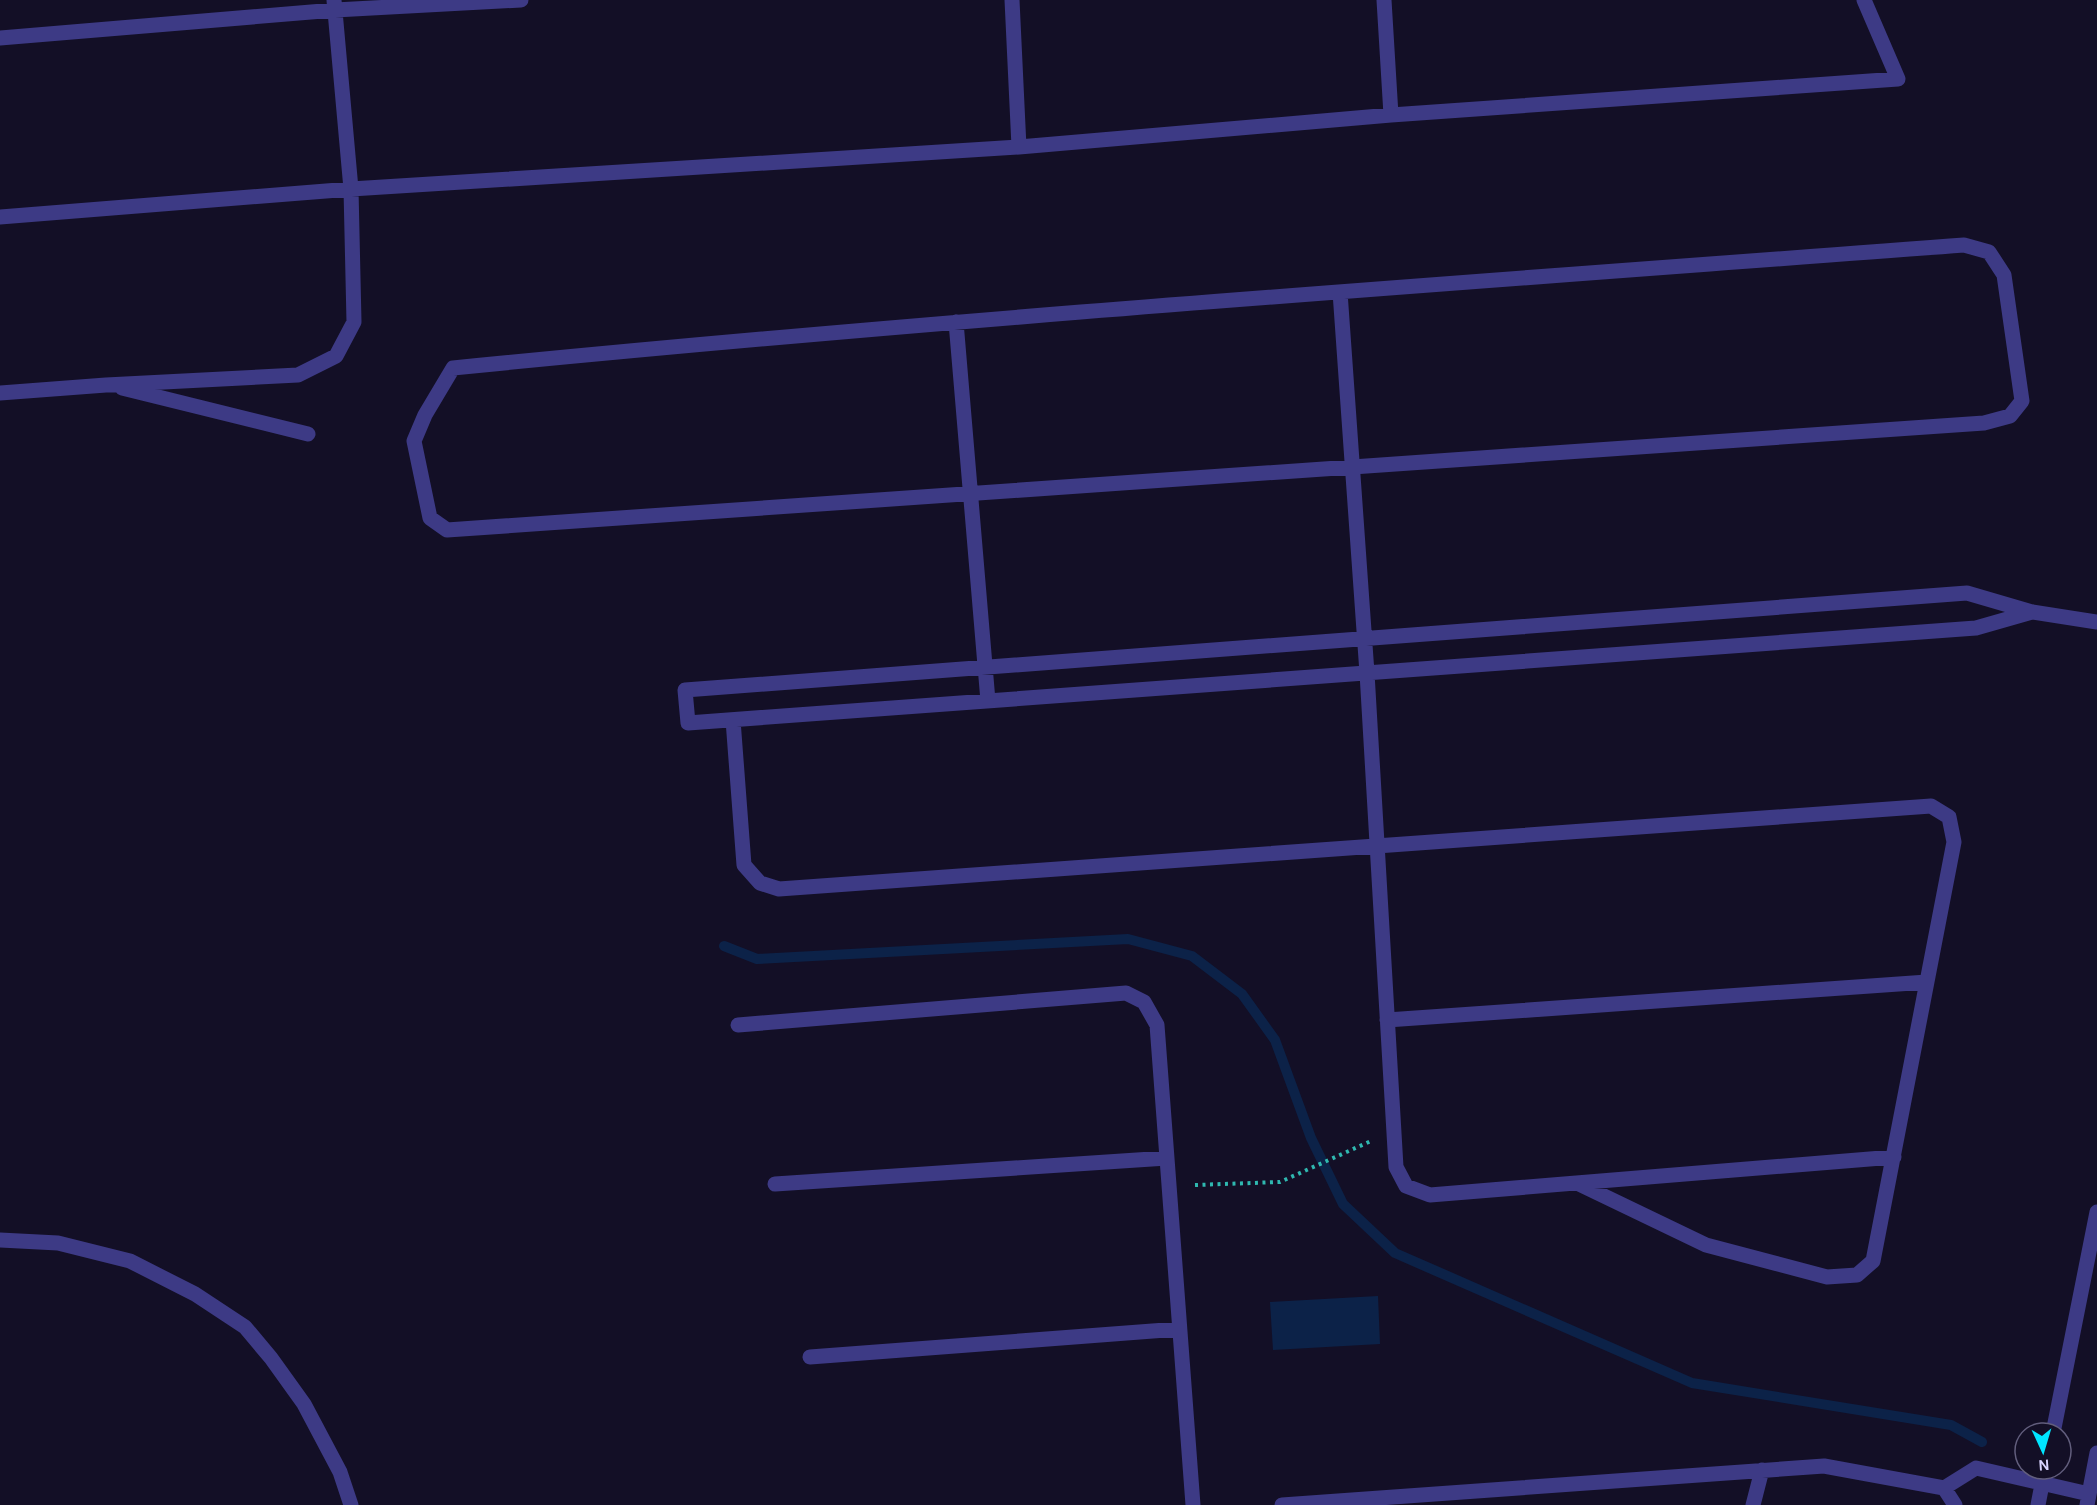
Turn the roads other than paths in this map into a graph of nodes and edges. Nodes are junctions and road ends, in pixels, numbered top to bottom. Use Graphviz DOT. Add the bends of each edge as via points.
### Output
graph roads {
  1 [pos="521,0"];
  2 [pos="1012,0"];
  3 [pos="1384,0"];
  4 [pos="1864,0"];
  5 [pos="335,5"];
  6 [pos="0,38"];
  7 [pos="1391,115"];
  8 [pos="1019,147"];
  9 [pos="351,189"];
  10 [pos="0,217"];
  11 [pos="1340,292"];
  12 [pos="956,322"];
  13 [pos="106,384"];
  14 [pos="0,393"];
  15 [pos="308,434"];
  16 [pos="1352,467"];
  17 [pos="971,493"];
  18 [pos="2032,612"];
  19 [pos="2097,622"];
  20 [pos="1364,639"];
  21 [pos="986,668"];
  22 [pos="1367,673"];
  23 [pos="988,701"];
  24 [pos="733,720"];
  25 [pos="1377,846"];
  26 [pos="1927,982"];
  27 [pos="1387,1020"];
  28 [pos="738,1025"];
  29 [pos="1894,1157"];
  30 [pos="1167,1158"];
  31 [pos="1576,1183"];
  32 [pos="775,1184"];
  33 [pos="2097,1212"];
  34 [pos="0,1240"];
  35 [pos="1179,1329"];
  36 [pos="810,1357"];
  37 [pos="2055,1421"];
  38 [pos="2097,1453"];
  39 [pos="1762,1470"];
  40 [pos="2013,1472"];
  41 [pos="2043,1481"];
  42 [pos="2054,1481"];
  43 [pos="1944,1488"];
  44 [pos="2088,1499"];
  45 [pos="351,1505"];
  46 [pos="1192,1505"];
  47 [pos="1282,1505"];
  48 [pos="1753,1505"];
  49 [pos="1955,1505"];
  50 [pos="2038,1505"];
  1 -- 5 [label="street"];
  2 -- 8 [label="street"];
  3 -- 7 [label="street"];
  4 -- 7 [label="street" via="1898,79"];
  5 -- 6 [label="street"];
  5 -- 9 [label="street"];
  7 -- 8 [label="street"];
  8 -- 9 [label="street"];
  9 -- 10 [label="street"];
  9 -- 13 [label="street" via="354,322 336,356 298,375"];
  11 -- 12 [label="street"];
  11 -- 16 [label="street"];
  11 -- 16 [label="street" via="1964,245 1989,252 2004,275 2022,401 2010,416 1984,423"];
  12 -- 17 [label="street"];
  12 -- 17 [label="street" via="453,368 414,441 430,518 447,530"];
  13 -- 14 [label="street"];
  13 -- 15 [label="street"];
  16 -- 17 [label="street"];
  16 -- 20 [label="street"];
  17 -- 21 [label="street"];
  18 -- 19 [label="street"];
  18 -- 20 [label="street" via="1968,593"];
  18 -- 22 [label="street" via="1976,628"];
  20 -- 21 [label="street"];
  20 -- 22 [label="street"];
  21 -- 23 [label="street"];
  21 -- 24 [label="street" via="685,690 688,723"];
  22 -- 23 [label="street"];
  22 -- 25 [label="street"];
  23 -- 24 [label="street"];
  24 -- 25 [label="street" via="744,866 760,883 779,889"];
  25 -- 26 [label="street" via="1931,806 1949,817 1954,842"];
  25 -- 27 [label="street"];
  26 -- 27 [label="street"];
  26 -- 29 [label="street"];
  27 -- 31 [label="street" via="1396,1167 1406,1186 1430,1195"];
  28 -- 30 [label="street" via="1126,993 1144,1002 1157,1025"];
  29 -- 31 [label="street"];
  29 -- 31 [label="street" via="1874,1261 1857,1275 1827,1277 1706,1245"];
  30 -- 32 [label="street"];
  30 -- 35 [label="street"];
  33 -- 37 [label="street"];
  34 -- 45 [label="street" via="58,1244 130,1261 195,1294 244,1327 304,1404 340,1472"];
  35 -- 36 [label="street"];
  35 -- 46 [label="street"];
  38 -- 44 [label="street"];
  39 -- 43 [label="street" via="1824,1466"];
  39 -- 47 [label="street"];
  39 -- 48 [label="street"];
  40 -- 43 [label="street" via="1976,1468"];
  41 -- 50 [label="street"];
  42 -- 44 [label="street"];
  43 -- 49 [label="street"];
}
